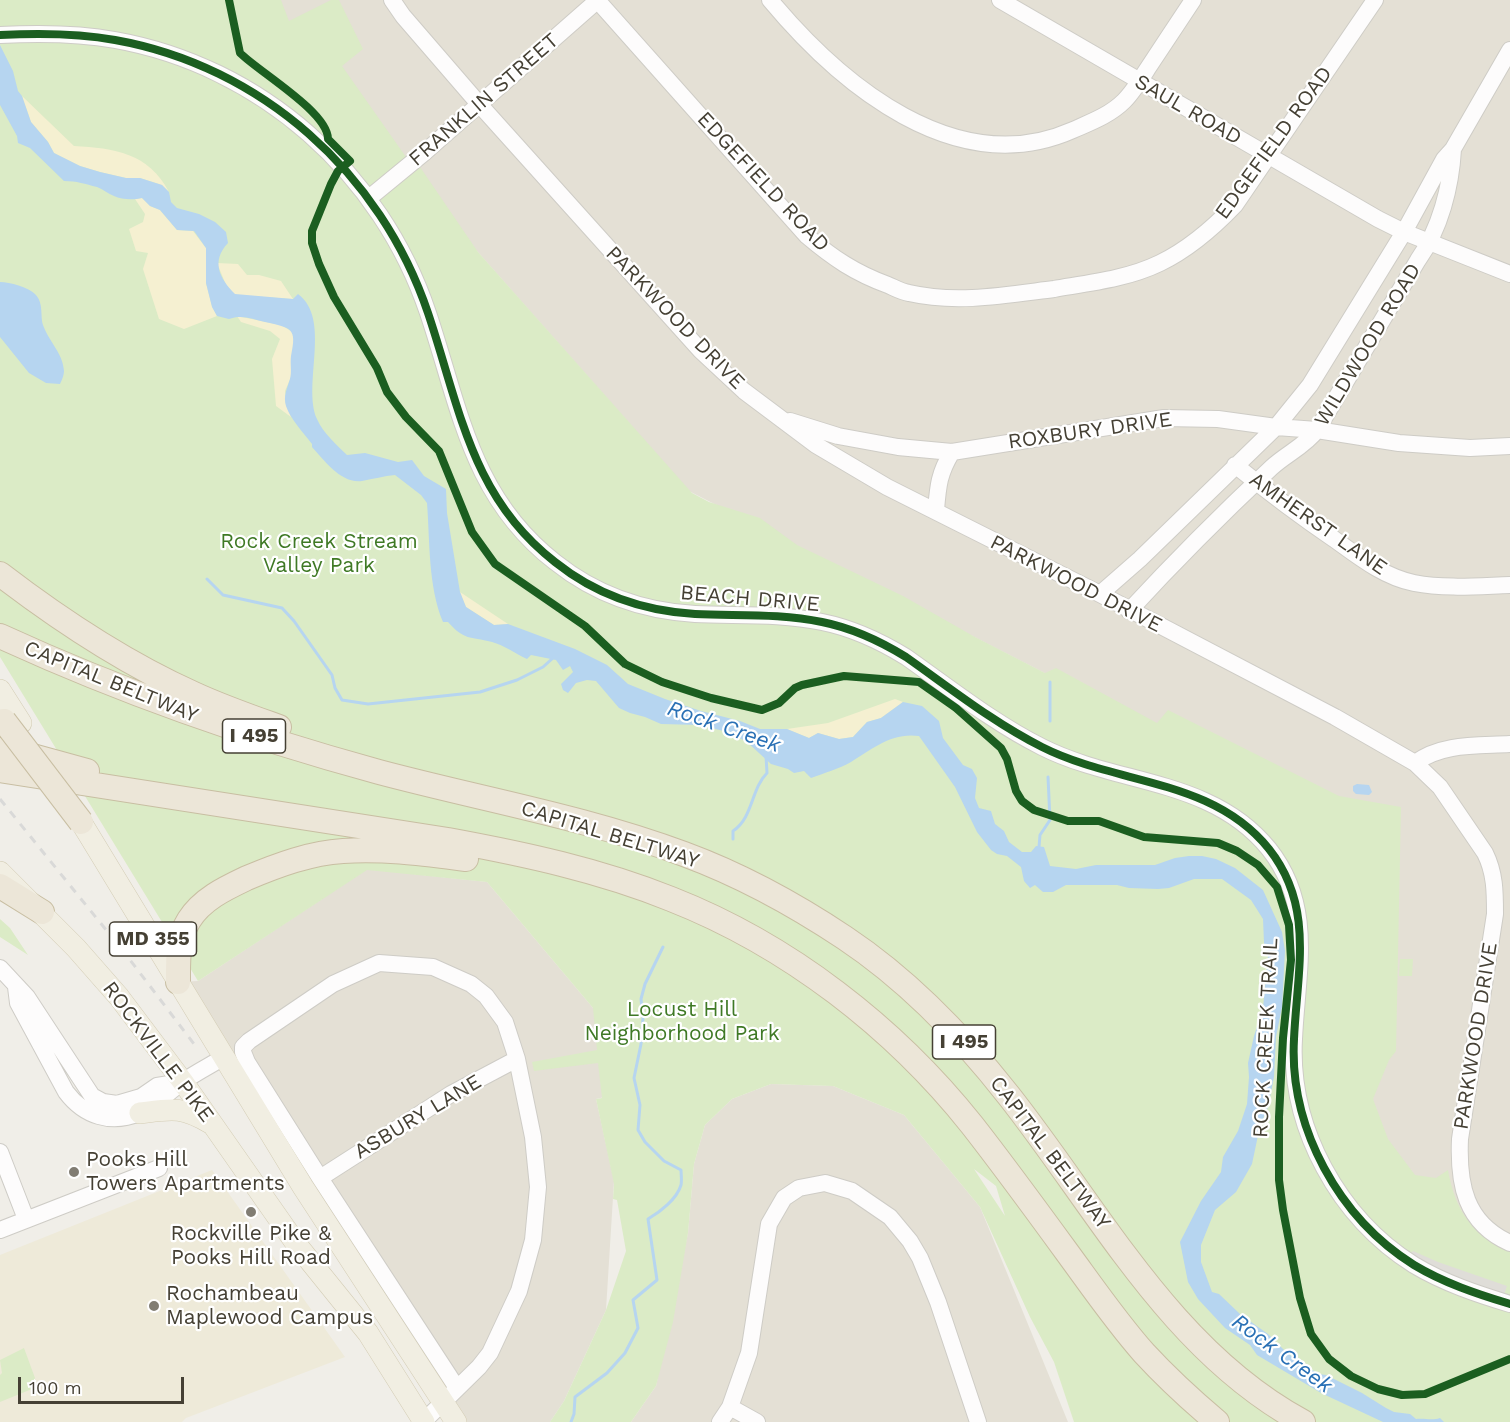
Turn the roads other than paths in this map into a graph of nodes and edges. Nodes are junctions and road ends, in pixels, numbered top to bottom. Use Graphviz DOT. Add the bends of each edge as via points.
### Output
graph roads {
  1 [pos="392,0"];
  2 [pos="597,0"];
  3 [pos="770,0"];
  4 [pos="1000,0"];
  5 [pos="1193,0"];
  6 [pos="1375,0"];
  7 [pos="0,35"];
  8 [pos="1510,50"];
  9 [pos="1139,81"];
  10 [pos="479,104"];
  11 [pos="1453,149"];
  12 [pos="1267,155"];
  13 [pos="369,198"];
  14 [pos="1404,232"];
  15 [pos="1431,242"];
  16 [pos="1510,274"];
  17 [pos="781,418"];
  18 [pos="1276,428"];
  19 [pos="1317,430"];
  20 [pos="1510,446"];
  21 [pos="952,452"];
  22 [pos="1235,465"];
  23 [pos="1257,482"];
  24 [pos="936,510"];
  25 [pos="0,574"];
  26 [pos="1510,585"];
  27 [pos="1100,594"];
  28 [pos="1129,611"];
  29 [pos="0,636"];
  30 [pos="0,690"];
  31 [pos="8,720"];
  32 [pos="1510,744"];
  33 [pos="0,747"];
  34 [pos="1415,763"];
  35 [pos="0,770"];
  36 [pos="200,802"];
  37 [pos="518,807"];
  38 [pos="81,822"];
  39 [pos="0,872"];
  40 [pos="1502,884"];
  41 [pos="0,886"];
  42 [pos="672,899"];
  43 [pos="42,912"];
  44 [pos="0,968"];
  45 [pos="178,982"];
  46 [pos="16,987"];
  47 [pos="233,1054"];
  48 [pos="517,1059"];
  49 [pos="183,1082"];
  50 [pos="140,1113"];
  51 [pos="210,1123"];
  52 [pos="0,1152"];
  53 [pos="159,1168"];
  54 [pos="320,1178"];
  55 [pos="26,1219"];
  56 [pos="0,1230"];
  57 [pos="1510,1243"];
  58 [pos="1510,1304"];
  59 [pos="450,1394"];
  60 [pos="730,1407"];
  61 [pos="424,1422"];
  62 [pos="456,1422"];
  63 [pos="720,1422"];
  64 [pos="758,1422"];
  65 [pos="978,1422"];
  66 [pos="1217,1422"];
  67 [pos="1303,1422"];
  1 -- 10 [label="street, PARKWOOD DRIVE"];
  2 -- 10 [label="street, FRANKLIN STREET"];
  2 -- 12 [label="street, EDGEFIELD ROAD" via="807,236 861,275 908,293 955,299 990,298 1097,282 1140,271 1190,246 1220,221"];
  3 -- 9 [label="street" via="795,31 867,93 919,124 979,143 1014,144 1056,138 1105,116 1124,101"];
  4 -- 9 [label="street, SAUL ROAD"];
  5 -- 9 [label="street"];
  6 -- 12 [label="street, EDGEFIELD ROAD"];
  7 -- 13 [label="street, BEACH DRIVE" via="74,35 115,40 166,52 219,73 265,99 307,131"];
  8 -- 11 [label="street, WILDWOOD ROAD"];
  9 -- 12 [label="street, SAUL ROAD"];
  10 -- 13 [label="street, FRANKLIN STREET"];
  10 -- 17 [label="street, PARKWOOD DRIVE" via="701,351 744,391"];
  11 -- 14 [label="street, WILDWOOD ROAD"];
  11 -- 15 [label="street, WILDWOOD ROAD" via="1452,170"];
  12 -- 14 [label="street, SAUL ROAD"];
  13 -- 58 [label="street, BEACH DRIVE" via="400,246 416,280 470,445 486,481 516,526 570,574 610,595 655,609 801,619 856,632 898,652 1042,748 1198,797 1247,825 1277,860 1296,905 1301,951 1294,1066 1304,1120 1324,1168 1356,1215 1400,1255 1442,1280"];
  14 -- 15 [label="street, SAUL ROAD"];
  14 -- 18 [label="street, WILDWOOD ROAD" via="1310,385"];
  15 -- 16 [label="street, SAUL ROAD"];
  15 -- 19 [label="street, WILDWOOD ROAD"];
  17 -- 21 [label="street, ROXBURY DRIVE" via="838,436"];
  17 -- 24 [label="street, PARKWOOD DRIVE" via="886,487"];
  18 -- 19 [label="street, ROXBURY DRIVE"];
  18 -- 21 [label="street, ROXBURY DRIVE" via="1218,419 1164,418"];
  18 -- 22 [label="street, WILDWOOD ROAD"];
  19 -- 20 [label="street, ROXBURY DRIVE" via="1399,443 1470,448"];
  19 -- 23 [label="street, WILDWOOD ROAD"];
  21 -- 24 [label="street" via="942,468"];
  22 -- 23 [label="street, AMHERST LANE"];
  22 -- 27 [label="street, WILDWOOD ROAD"];
  23 -- 26 [label="street, AMHERST LANE" via="1391,576 1442,586"];
  23 -- 28 [label="street, WILDWOOD ROAD"];
  24 -- 27 [label="street, PARKWOOD DRIVE"];
  25 -- 37 [label="highway" via="118,654 192,694"];
  27 -- 28 [label="street, PARKWOOD DRIVE"];
  28 -- 34 [label="street, PARKWOOD DRIVE" via="1335,717"];
  29 -- 37 [label="highway, CAPITAL BELTWAY / I 495" via="149,700 241,732"];
  30 -- 31 [label="main road"];
  31 -- 38 [label="highway, bridge"];
  32 -- 34 [label="street" via="1446,748 1428,753"];
  33 -- 36 [label="highway"];
  34 -- 40 [label="street, PARKWOOD DRIVE" via="1454,805"];
  35 -- 36 [label="highway, CAPITAL BELTWAY / I 495"];
  36 -- 42 [label="highway, CAPITAL BELTWAY / I 495" via="511,852 615,879"];
  37 -- 67 [label="highway, CAPITAL BELTWAY / I 495" via="627,835 686,854 748,881 849,940 891,972 973,1051 1181,1325 1258,1393"];
  38 -- 45 [label="main road, MD 355"];
  39 -- 43 [label="main road, ROCKVILLE PIKE / MD 355"];
  40 -- 57 [label="street, PARKWOOD DRIVE" via="1459,1165 1466,1198 1476,1215 1496,1237"];
  41 -- 43 [label="highway"];
  42 -- 45 [label="highway" via="509,864 374,850 316,855 234,884 199,908 181,937"];
  42 -- 66 [label="highway, CAPITAL BELTWAY / I 495" via="729,925 819,980 896,1042 937,1082 972,1125 1144,1352"];
  43 -- 49 [label="main road, ROCKVILLE PIKE / MD 355" via="119,997"];
  44 -- 46 [label="street"];
  45 -- 47 [label="main road, MD 355"];
  46 -- 49 [label="street" via="27,997 92,1096 117,1104 141,1097 157,1086"];
  46 -- 50 [label="street" via="18,1003 74,1104 104,1118"];
  47 -- 48 [label="street" via="333,984 379,963 433,966 471,984 486,996 505,1022"];
  47 -- 49 [label="street"];
  47 -- 54 [label="street" via="253,1072"];
  47 -- 59 [label="main road, MD 355" via="303,1187"];
  48 -- 54 [label="street, ASBURY LANE" via="451,1094"];
  48 -- 59 [label="street" via="533,1137 538,1187 533,1240 519,1291 490,1353"];
  49 -- 50 [label="street"];
  49 -- 51 [label="main road, ROCKVILLE PIKE / MD 355"];
  50 -- 51 [label="main road" via="178,1109"];
  51 -- 61 [label="main road, ROCKVILLE PIKE / MD 355" via="297,1245 368,1333"];
  52 -- 55 [label="street"];
  53 -- 55 [label="street"];
  54 -- 59 [label="street"];
  55 -- 56 [label="street"];
  59 -- 61 [label="street"];
  59 -- 62 [label="main road, MD 355"];
  60 -- 63 [label="street"];
  60 -- 64 [label="street"];
  60 -- 65 [label="street" via="749,1353 769,1224 784,1198 799,1188 825,1183 852,1191 890,1217 910,1240 938,1302"];
}
